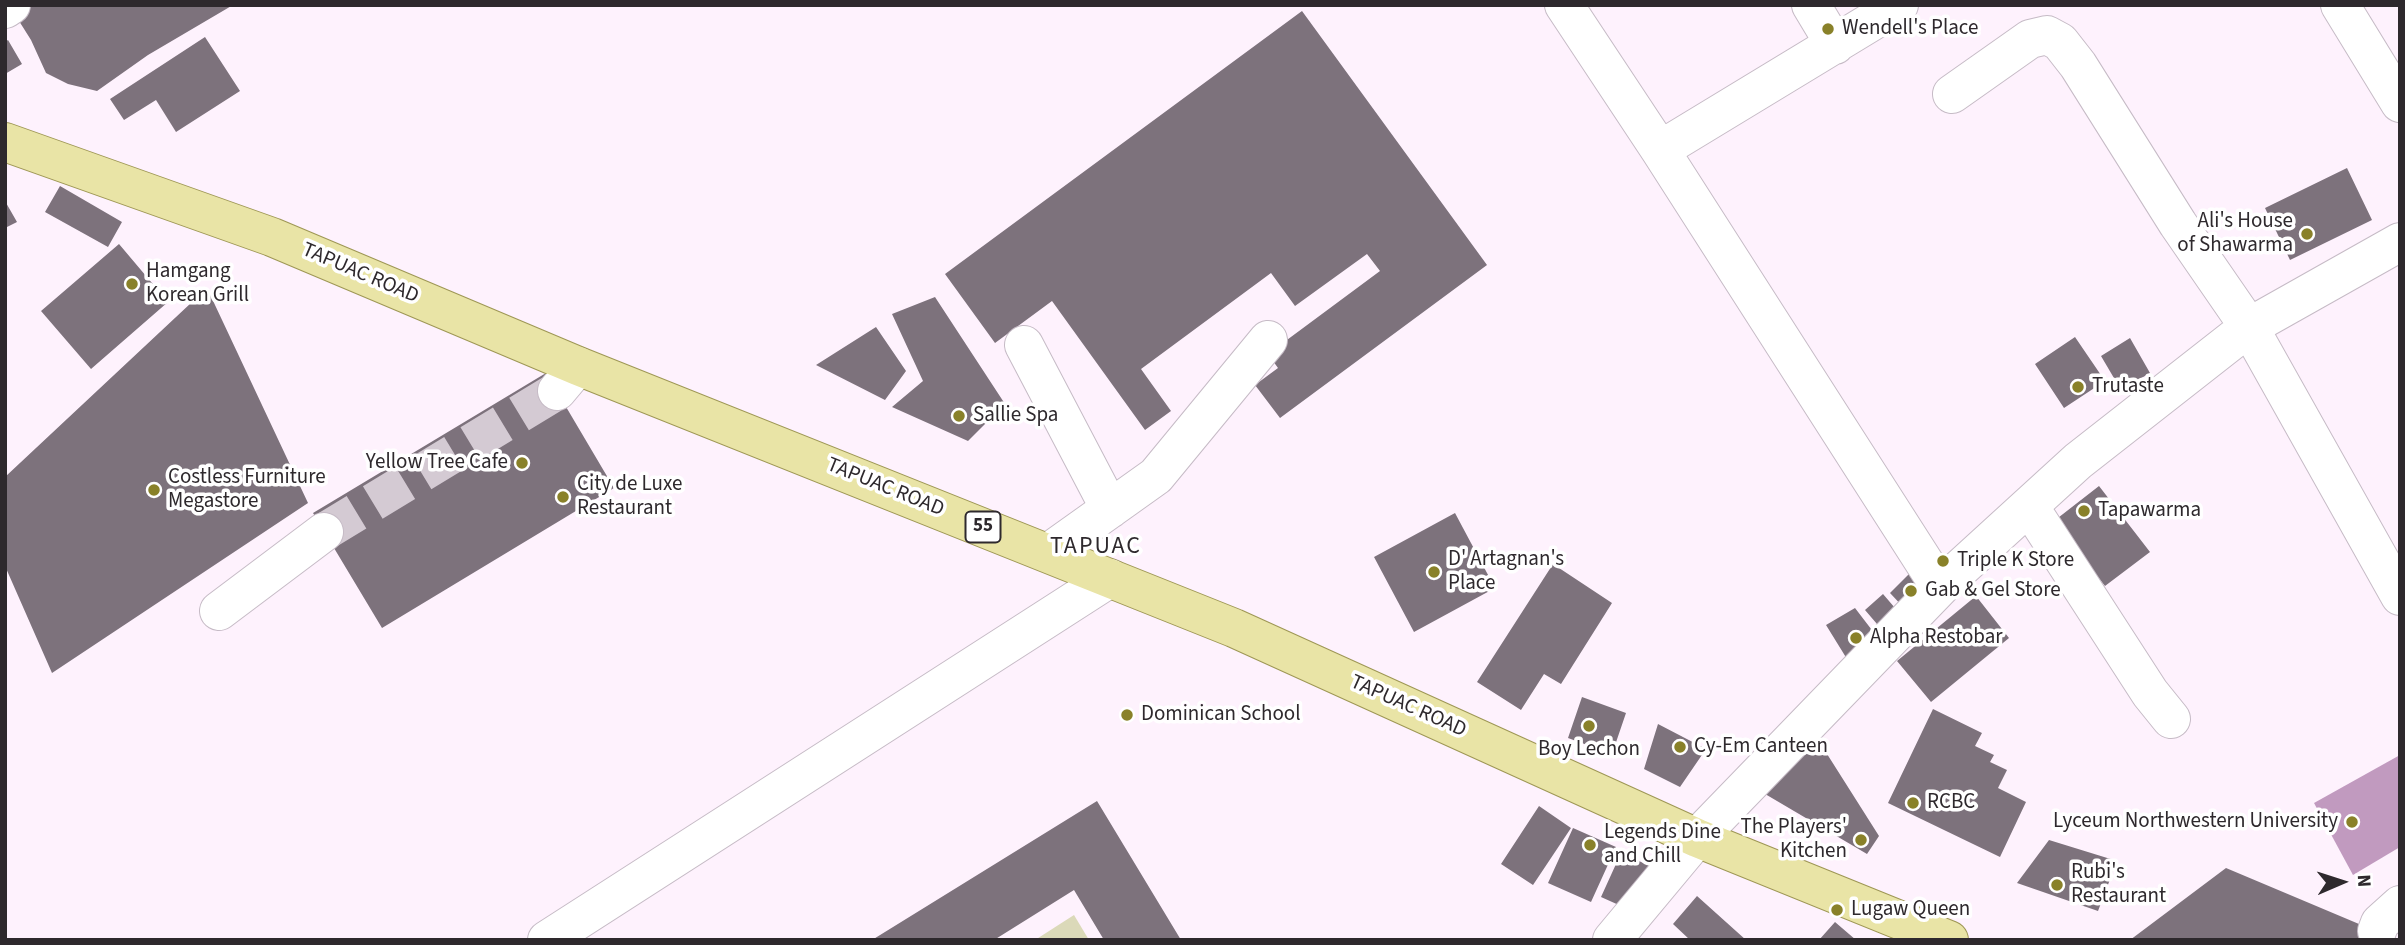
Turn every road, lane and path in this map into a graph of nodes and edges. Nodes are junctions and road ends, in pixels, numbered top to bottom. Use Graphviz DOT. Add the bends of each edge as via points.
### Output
graph roads {
  1 [pos="11,5"];
  2 [pos="1564,5"];
  3 [pos="1811,5"];
  4 [pos="1899,5"];
  5 [pos="2340,5"];
  6 [pos="5,9"];
  7 [pos="1835,45"];
  8 [pos="1952,94"];
  9 [pos="2400,103"];
  10 [pos="5,142"];
  11 [pos="1660,149"];
  12 [pos="2400,242"];
  13 [pos="2249,327"];
  14 [pos="1268,340"];
  15 [pos="1024,345"];
  16 [pos="2029,506"];
  17 [pos="1110,509"];
  18 [pos="324,531"];
  19 [pos="1048,553"];
  20 [pos="1110,578"];
  21 [pos="1940,587"];
  22 [pos="2400,596"];
  23 [pos="219,611"];
  24 [pos="2171,719"];
  25 [pos="1697,838"];
  26 [pos="547,940"];
  27 [pos="1612,940"];
  28 [pos="1949,940"];
  1 -- 6 [label="street"];
  2 -- 11 [label="street"];
  3 -- 7 [label="street"];
  4 -- 7 [label="street"];
  5 -- 9 [label="street"];
  7 -- 11 [label="street"];
  8 -- 13 [label="street" via="2030,39 2047,35 2060,42"];
  10 -- 19 [label="main road, TAPUAC ROAD / 55" via="272,237 567,378"];
  11 -- 21 [label="street"];
  12 -- 13 [label="street"];
  13 -- 16 [label="street" via="2078,461"];
  13 -- 22 [label="street"];
  14 -- 17 [label="street" via="1156,477"];
  15 -- 17 [label="street"];
  16 -- 21 [label="street"];
  16 -- 24 [label="street"];
  17 -- 19 [label="street"];
  18 -- 23 [label="street"];
  19 -- 20 [label="main road, TAPUAC ROAD / 55"];
  20 -- 25 [label="main road, TAPUAC ROAD / 55" via="1234,628"];
  20 -- 26 [label="street"];
  21 -- 25 [label="street"];
  25 -- 27 [label="street"];
  25 -- 28 [label="main road, TAPUAC ROAD / 55"];
}
